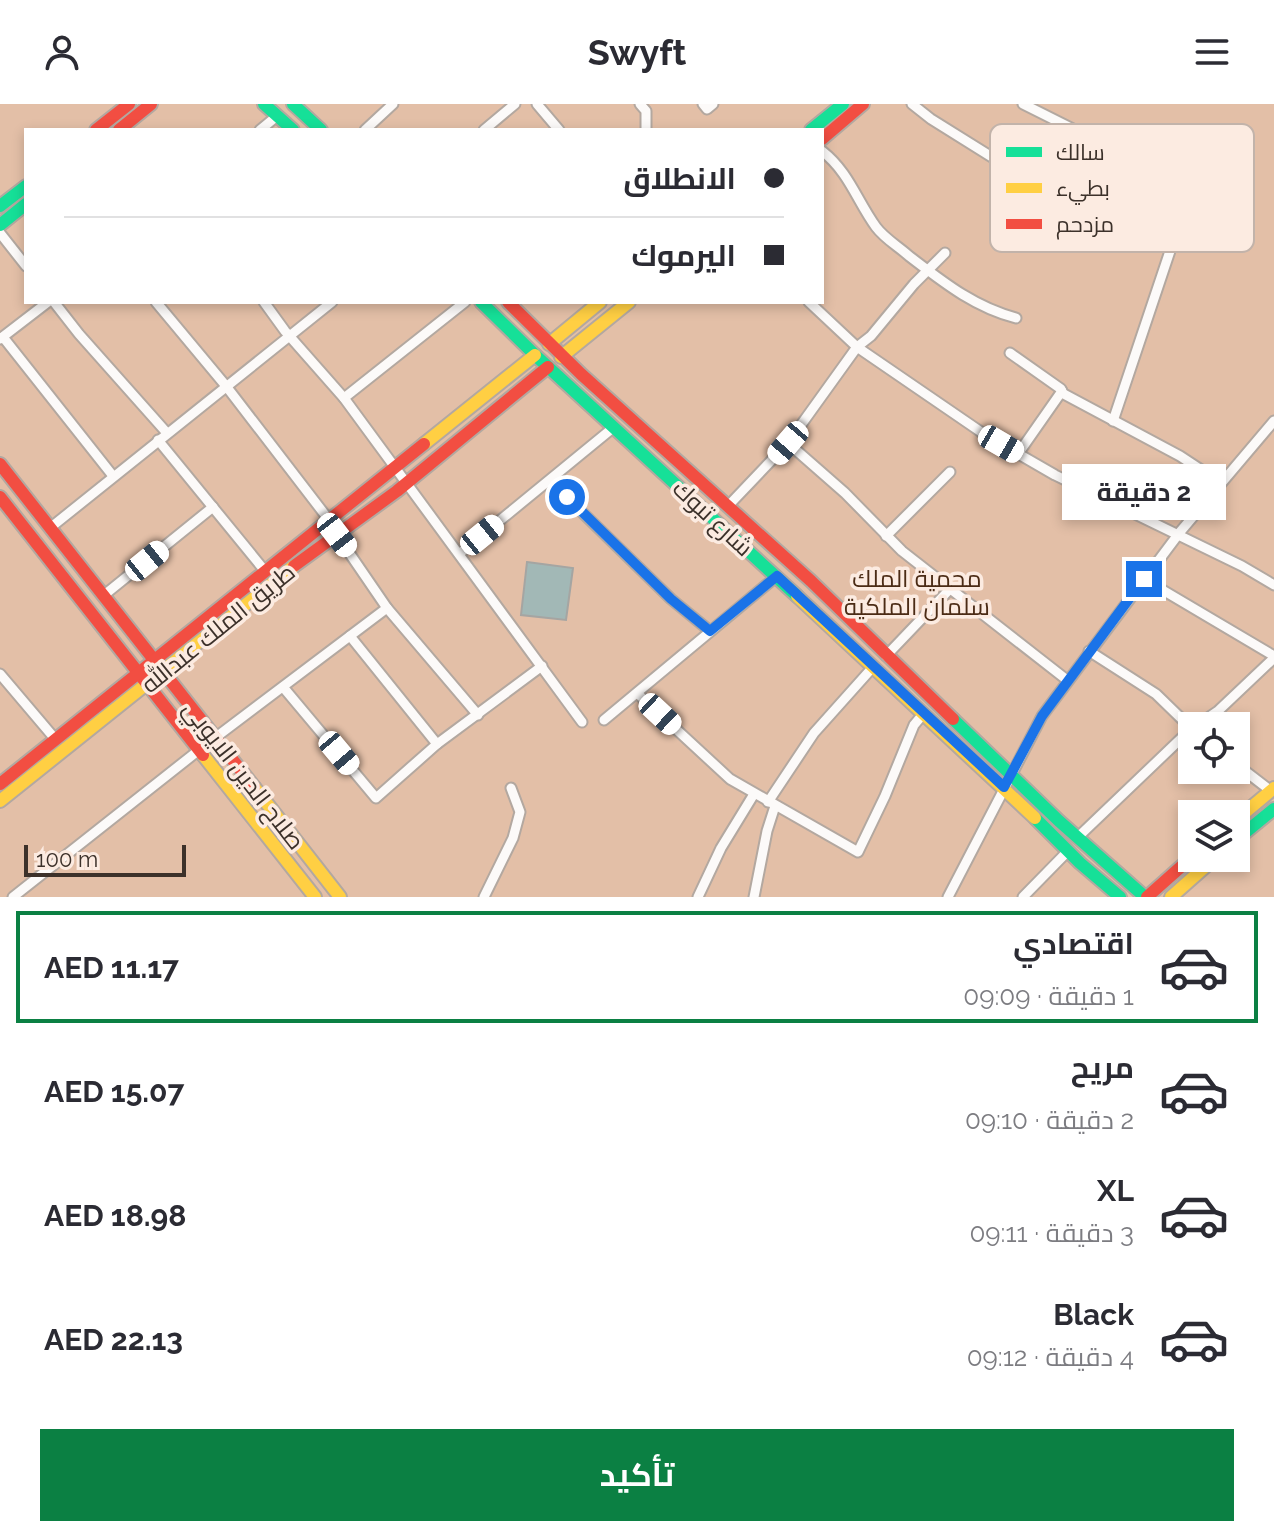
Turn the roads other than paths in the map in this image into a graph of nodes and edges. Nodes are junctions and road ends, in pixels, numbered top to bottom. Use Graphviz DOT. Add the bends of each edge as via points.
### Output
graph roads {
  1 [pos="129,104"];
  2 [pos="151,104"];
  3 [pos="264,104"];
  4 [pos="293,104"];
  5 [pos="393,104"];
  6 [pos="515,104"];
  7 [pos="537,104"];
  8 [pos="640,104"];
  9 [pos="703,104"];
  10 [pos="713,104"];
  11 [pos="843,104"];
  12 [pos="863,104"];
  13 [pos="912,104"];
  14 [pos="1023,104"];
  15 [pos="277,116"];
  16 [pos="1063,124"];
  17 [pos="99,128"];
  18 [pos="124,128"];
  19 [pos="262,128"];
  20 [pos="291,128"];
  21 [pos="319,128"];
  22 [pos="367,128"];
  23 [pos="486,128"];
  24 [pos="557,128"];
  25 [pos="646,128"];
  26 [pos="813,128"];
  27 [pos="824,137"];
  28 [pos="824,153"];
  29 [pos="990,156"];
  30 [pos="24,188"];
  31 [pos="0,206"];
  32 [pos="24,206"];
  33 [pos="0,225"];
  34 [pos="0,233"];
  35 [pos="1170,252"];
  36 [pos="945,253"];
  37 [pos="24,263"];
  38 [pos="927,271"];
  39 [pos="45,304"];
  40 [pos="56,304"];
  41 [pos="158,304"];
  42 [pos="265,304"];
  43 [pos="329,304"];
  44 [pos="462,304"];
  45 [pos="483,304"];
  46 [pos="510,304"];
  47 [pos="598,304"];
  48 [pos="627,304"];
  49 [pos="811,304"];
  50 [pos="1016,318"];
  51 [pos="289,336"];
  52 [pos="2,338"];
  53 [pos="549,344"];
  54 [pos="857,347"];
  55 [pos="1010,353"];
  56 [pos="535,355"];
  57 [pos="561,357"];
  58 [pos="548,367"];
  59 [pos="226,386"];
  60 [pos="1062,391"];
  61 [pos="344,398"];
  62 [pos="1113,421"];
  63 [pos="1274,421"];
  64 [pos="614,427"];
  65 [pos="162,436"];
  66 [pos="788,443"];
  67 [pos="1018,454"];
  68 [pos="0,464"];
  69 [pos="395,467"];
  70 [pos="950,472"];
  71 [pos="113,476"];
  72 [pos="550,481"];
  73 [pos="1221,483"];
  74 [pos="406,484"];
  75 [pos="0,497"];
  76 [pos="729,505"];
  77 [pos="213,507"];
  78 [pos="329,520"];
  79 [pos="50,528"];
  80 [pos="337,535"];
  81 [pos="1177,535"];
  82 [pos="886,536"];
  83 [pos="459,554"];
  84 [pos="265,571"];
  85 [pos="777,576"];
  86 [pos="1144,579"];
  87 [pos="1274,585"];
  88 [pos="950,589"];
  89 [pos="103,596"];
  90 [pos="387,608"];
  91 [pos="710,631"];
  92 [pos="350,636"];
  93 [pos="1089,651"];
  94 [pos="886,656"];
  95 [pos="1274,657"];
  96 [pos="154,661"];
  97 [pos="542,666"];
  98 [pos="873,667"];
  99 [pos="163,672"];
  100 [pos="0,674"];
  101 [pos="139,674"];
  102 [pos="1067,680"];
  103 [pos="147,685"];
  104 [pos="283,687"];
  105 [pos="637,693"];
  106 [pos="1217,712"];
  107 [pos="924,713"];
  108 [pos="478,715"];
  109 [pos="1178,716"];
  110 [pos="604,720"];
  111 [pos="582,722"];
  112 [pos="215,738"];
  113 [pos="56,740"];
  114 [pos="1178,743"];
  115 [pos="437,744"];
  116 [pos="199,750"];
  117 [pos="1011,772"];
  118 [pos="1250,774"];
  119 [pos="0,784"];
  120 [pos="1004,787"];
  121 [pos="511,788"];
  122 [pos="1272,790"];
  123 [pos="754,794"];
  124 [pos="0,801"];
  125 [pos="771,804"];
  126 [pos="1250,808"];
  127 [pos="1274,809"];
  128 [pos="1250,829"];
  129 [pos="1078,837"];
  130 [pos="1068,851"];
  131 [pos="1178,869"];
  132 [pos="1199,872"];
  133 [pos="13,897"];
  134 [pos="315,897"];
  135 [pos="340,897"];
  136 [pos="484,897"];
  137 [pos="698,897"];
  138 [pos="754,897"];
  139 [pos="948,897"];
  140 [pos="1023,897"];
  141 [pos="1120,897"];
  142 [pos="1146,897"];
  143 [pos="1171,897"];
  1 -- 17 [label="main road"];
  2 -- 18 [label="main road"];
  3 -- 15 [label="main road"];
  4 -- 21 [label="main road"];
  5 -- 22 [label="street"];
  6 -- 23 [label="street"];
  7 -- 24 [label="street"];
  8 -- 25 [label="street" via="646,111"];
  9 -- 10 [label="street" via="707,109"];
  11 -- 26 [label="main road"];
  12 -- 27 [label="main road"];
  13 -- 29 [label="street"];
  14 -- 16 [label="street"];
  15 -- 19 [label="street"];
  15 -- 20 [label="main road"];
  28 -- 38 [label="street" via="845,174 877,228"];
  30 -- 31 [label="main road"];
  32 -- 33 [label="main road"];
  34 -- 37 [label="street"];
  35 -- 62 [label="street"];
  36 -- 38 [label="street"];
  38 -- 50 [label="street" via="989,311"];
  38 -- 54 [label="street"];
  39 -- 52 [label="street"];
  40 -- 65 [label="street"];
  41 -- 59 [label="street"];
  42 -- 51 [label="street"];
  43 -- 51 [label="street"];
  44 -- 61 [label="street"];
  45 -- 56 [label="main road, شارع تبوك"];
  46 -- 53 [label="main road, شارع تبوك"];
  47 -- 53 [label="main road"];
  48 -- 57 [label="main road"];
  49 -- 54 [label="street"];
  51 -- 59 [label="street"];
  51 -- 61 [label="street"];
  52 -- 71 [label="street"];
  53 -- 57 [label="main road, شارع تبوك"];
  54 -- 66 [label="street"];
  54 -- 67 [label="street"];
  55 -- 60 [label="street"];
  56 -- 58 [label="main road, شارع تبوك"];
  56 -- 69 [label="main road, طريق الملك عبدالله"];
  57 -- 76 [label="main road, شارع تبوك"];
  58 -- 64 [label="main road, شارع تبوك"];
  58 -- 74 [label="main road, طريق الملك عبدالله"];
  59 -- 65 [label="street"];
  59 -- 78 [label="street"];
  60 -- 62 [label="street"];
  60 -- 67 [label="street"];
  61 -- 69 [label="street"];
  62 -- 73 [label="street"];
  63 -- 73 [label="street"];
  64 -- 72 [label="street"];
  64 -- 85 [label="main road, شارع تبوك"];
  65 -- 71 [label="street"];
  65 -- 77 [label="street"];
  66 -- 76 [label="street"];
  66 -- 82 [label="street"];
  67 -- 81 [label="street"];
  68 -- 79 [label="main road, صلاح الدين الايوبي"];
  69 -- 74 [label="street"];
  69 -- 78 [label="main road, طريق الملك عبدالله"];
  70 -- 82 [label="street"];
  71 -- 79 [label="street"];
  72 -- 83 [label="street"];
  72 -- 91 [label="street"];
  73 -- 81 [label="street"];
  74 -- 80 [label="main road, طريق الملك عبدالله"];
  74 -- 83 [label="street"];
  75 -- 101 [label="main road, صلاح الدين الايوبي"];
  76 -- 94 [label="main road, شارع تبوك"];
  77 -- 84 [label="street"];
  77 -- 89 [label="street"];
  78 -- 84 [label="main road, طريق الملك عبدالله"];
  79 -- 89 [label="main road, صلاح الدين الايوبي"];
  80 -- 90 [label="street"];
  80 -- 99 [label="main road, طريق الملك عبدالله"];
  81 -- 86 [label="street"];
  81 -- 87 [label="street"];
  82 -- 88 [label="street"];
  83 -- 97 [label="street"];
  84 -- 96 [label="main road, طريق الملك عبدالله"];
  85 -- 91 [label="street"];
  85 -- 98 [label="main road, شارع تبوك"];
  86 -- 93 [label="street"];
  86 -- 95 [label="street"];
  88 -- 94 [label="street"];
  88 -- 102 [label="street"];
  89 -- 96 [label="main road, صلاح الدين الايوبي"];
  90 -- 92 [label="street"];
  90 -- 108 [label="street"];
  91 -- 105 [label="street"];
  92 -- 104 [label="street"];
  92 -- 115 [label="street"];
  93 -- 102 [label="street"];
  93 -- 109 [label="street" via="1156,694"];
  94 -- 117 [label="main road, شارع تبوك"];
  95 -- 106 [label="street"];
  96 -- 99 [label="main road, صلاح الدين الايوبي"];
  96 -- 101 [label="main road, طريق الملك عبدالله"];
  97 -- 108 [label="street"];
  97 -- 111 [label="street"];
  98 -- 107 [label="main road, شارع تبوك"];
  98 -- 125 [label="street" via="814,733"];
  99 -- 103 [label="main road, طريق الملك عبدالله"];
  99 -- 112 [label="main road, صلاح الدين الايوبي"];
  100 -- 113 [label="street"];
  101 -- 103 [label="main road, صلاح الدين الايوبي"];
  101 -- 113 [label="main road, طريق الملك عبدالله"];
  102 -- 117 [label="street"];
  103 -- 116 [label="main road, صلاح الدين الايوبي"];
  103 -- 124 [label="main road, طريق الملك عبدالله"];
  104 -- 112 [label="street"];
  104 -- 115 [label="street" via="376,798"];
  105 -- 110 [label="street"];
  105 -- 123 [label="street" via="730,779"];
  107 -- 120 [label="main road, شارع تبوك"];
  107 -- 125 [label="street" via="858,852"];
  108 -- 115 [label="street"];
  112 -- 116 [label="street"];
  112 -- 135 [label="main road, صلاح الدين الايوبي"];
  113 -- 119 [label="main road, طريق الملك عبدالله"];
  114 -- 129 [label="street"];
  116 -- 133 [label="street"];
  116 -- 134 [label="main road, صلاح الدين الايوبي"];
  117 -- 120 [label="street"];
  117 -- 129 [label="main road, شارع تبوك"];
  118 -- 122 [label="street"];
  120 -- 130 [label="main road, شارع تبوك"];
  120 -- 139 [label="street"];
  121 -- 136 [label="street" via="520,812"];
  122 -- 126 [label="main road"];
  123 -- 125 [label="street"];
  123 -- 137 [label="street"];
  125 -- 138 [label="street"];
  127 -- 128 [label="main road"];
  129 -- 142 [label="main road, شارع تبوك"];
  130 -- 140 [label="street"];
  130 -- 141 [label="main road, شارع تبوك"];
  131 -- 142 [label="main road"];
  132 -- 143 [label="main road"];
}
